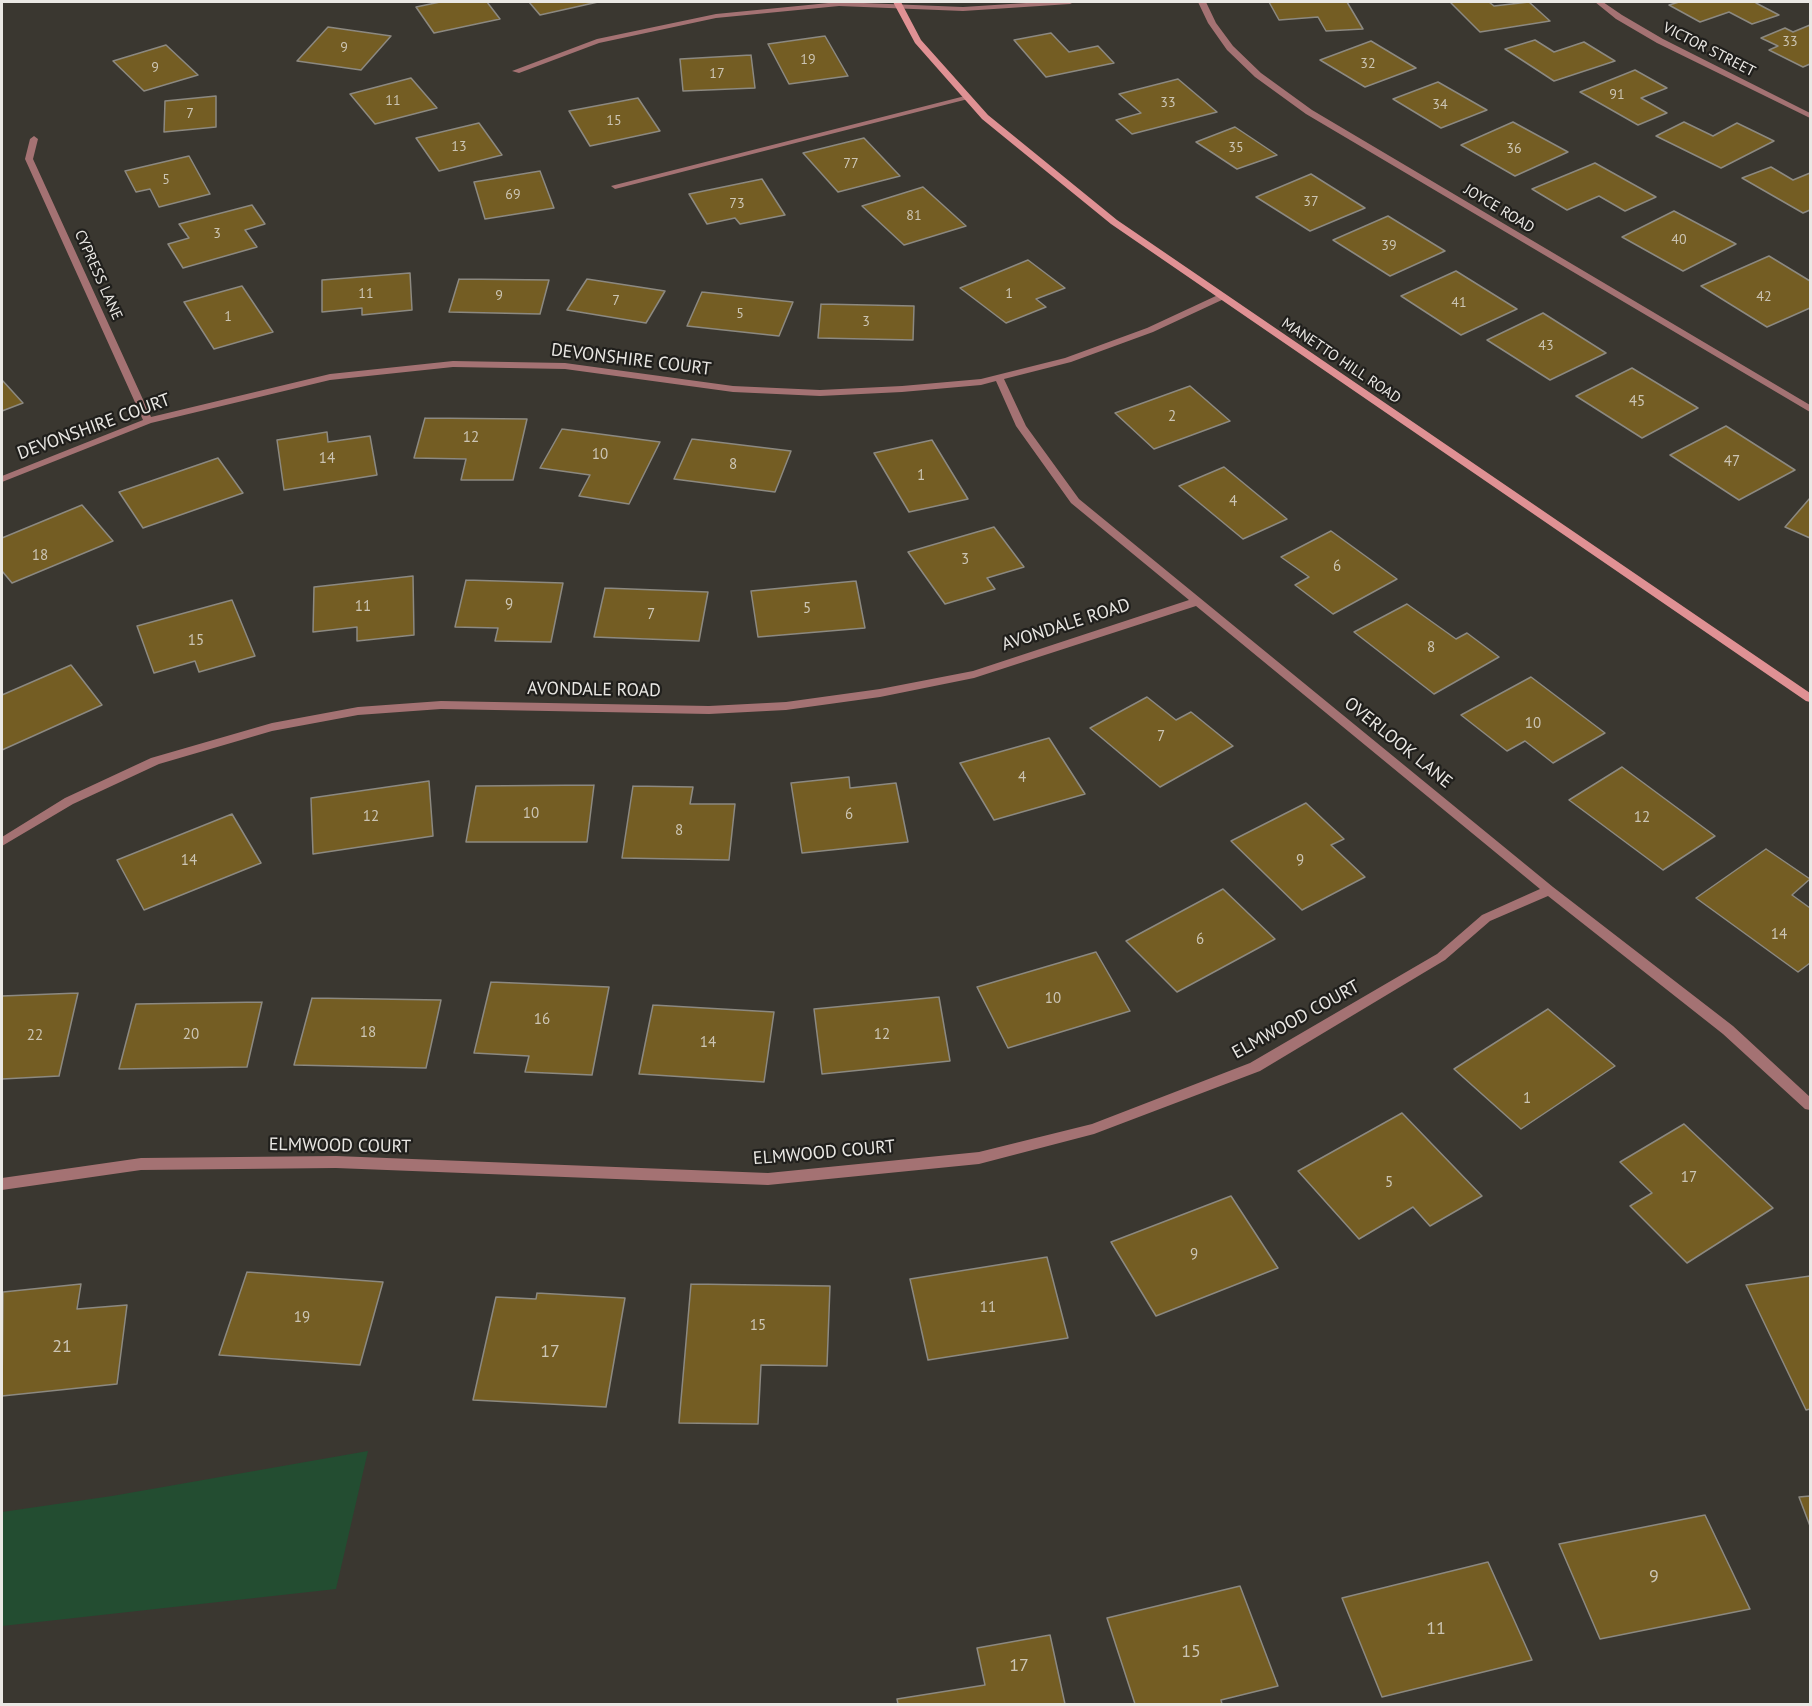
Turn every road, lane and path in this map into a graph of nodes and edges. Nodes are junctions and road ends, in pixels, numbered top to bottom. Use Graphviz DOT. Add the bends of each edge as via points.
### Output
graph roads {
  1 [pos="1070,2"];
  2 [pos="1202,2"];
  3 [pos="1599,2"];
  4 [pos="898,4"];
  5 [pos="516,71"];
  6 [pos="968,98"];
  7 [pos="1810,116"];
  8 [pos="34,139"];
  9 [pos="615,186"];
  10 [pos="1221,297"];
  11 [pos="999,378"];
  12 [pos="1810,409"];
  13 [pos="148,421"];
  14 [pos="2,478"];
  15 [pos="1198,601"];
  16 [pos="1810,698"];
  17 [pos="2,842"];
  18 [pos="1549,890"];
  19 [pos="1810,1106"];
  20 [pos="2,1184"];
  1 -- 4 [label="street" via="963,9"];
  2 -- 12 [label="street, JOYCE ROAD" via="1230,48 1258,75 1309,112"];
  3 -- 7 [label="street, VICTOR STREET" via="1660,41"];
  4 -- 5 [label="street" via="839,4 716,16 597,41"];
  4 -- 6 [label="main road, MANETTO HILL ROAD" via="918,41"];
  6 -- 9 [label="street"];
  6 -- 10 [label="main road, MANETTO HILL ROAD" via="985,117 1114,222"];
  8 -- 13 [label="street, CYPRESS LANE" via="29,159"];
  10 -- 11 [label="street, DEVONSHIRE COURT" via="1150,330 1068,360"];
  10 -- 16 [label="main road, MANETTO HILL ROAD"];
  11 -- 13 [label="street, DEVONSHIRE COURT" via="902,390 820,393 733,389 565,366 453,364 330,377"];
  11 -- 15 [label="street, OVERLOOK LANE" via="1021,426 1075,501"];
  13 -- 14 [label="street, DEVONSHIRE COURT"];
  15 -- 17 [label="street, AVONDALE ROAD" via="974,674 868,695 786,706 709,710 441,705 358,711 272,727 155,761 69,801"];
  15 -- 18 [label="street, OVERLOOK LANE"];
  18 -- 19 [label="street, OVERLOOK LANE" via="1728,1030"];
  18 -- 20 [label="street, ELMWOOD COURT" via="1486,918 1441,957 1255,1067 1094,1129 979,1158 768,1179 336,1162 141,1164"];
}
